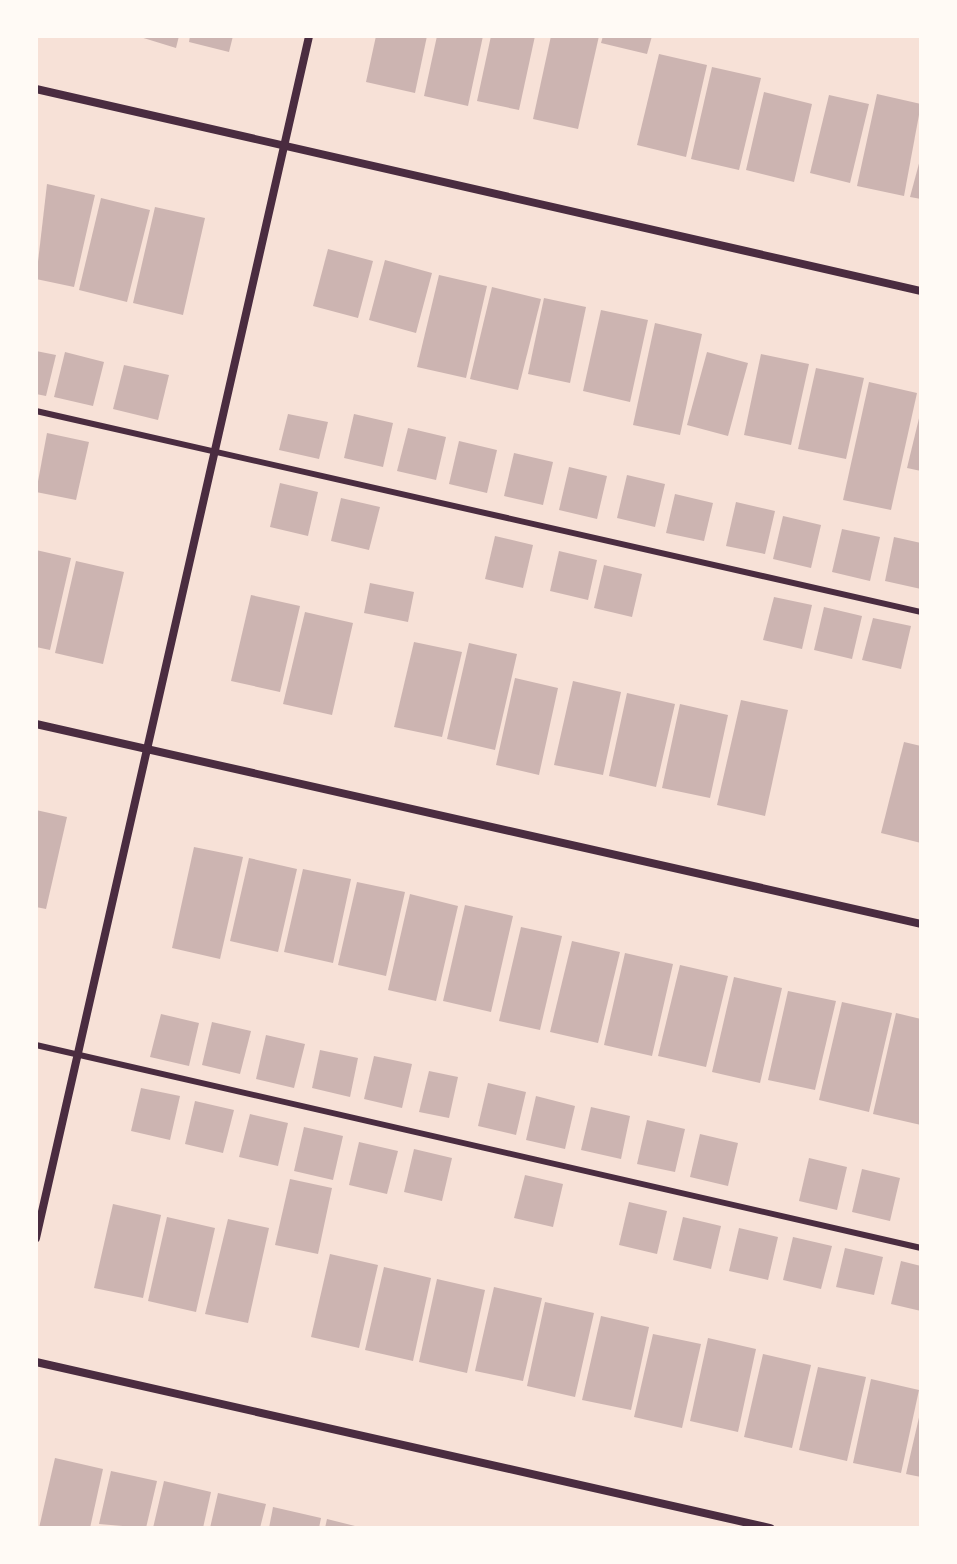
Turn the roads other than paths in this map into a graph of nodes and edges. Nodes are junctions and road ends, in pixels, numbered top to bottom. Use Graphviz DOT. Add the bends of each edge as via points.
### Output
graph roads {
  1 [pos="309,36"];
  2 [pos="36,89"];
  3 [pos="284,145"];
  4 [pos="921,291"];
  5 [pos="36,411"];
  6 [pos="215,451"];
  7 [pos="921,612"];
  8 [pos="36,724"];
  9 [pos="147,749"];
  10 [pos="921,924"];
  11 [pos="36,1045"];
  12 [pos="77,1055"];
  13 [pos="36,1238"];
  14 [pos="921,1248"];
  15 [pos="36,1362"];
  16 [pos="770,1528"];
  1 -- 3 [label="street"];
  2 -- 3 [label="street"];
  3 -- 4 [label="street"];
  3 -- 6 [label="street"];
  5 -- 6 [label="lane"];
  6 -- 7 [label="lane"];
  6 -- 9 [label="street"];
  8 -- 9 [label="street"];
  9 -- 10 [label="street"];
  9 -- 12 [label="street"];
  11 -- 12 [label="lane"];
  12 -- 13 [label="street"];
  12 -- 14 [label="lane"];
  15 -- 16 [label="street"];
}
